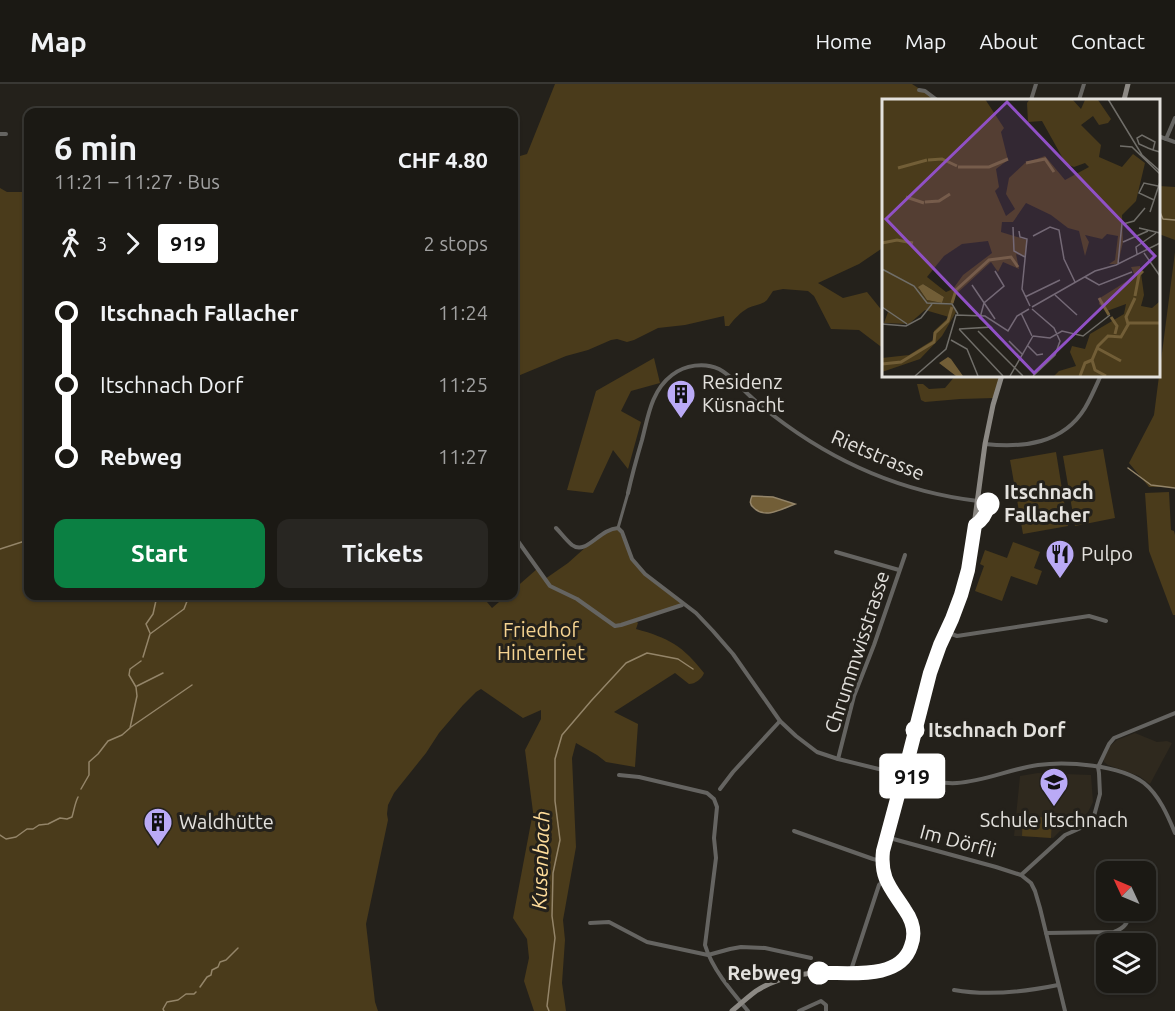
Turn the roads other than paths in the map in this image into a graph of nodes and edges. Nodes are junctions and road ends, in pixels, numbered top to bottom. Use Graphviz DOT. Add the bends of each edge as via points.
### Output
graph roads {
  1 [pos="929,84"];
  2 [pos="1036,84"];
  3 [pos="1084,84"];
  4 [pos="1128,84"];
  5 [pos="919,90"];
  6 [pos="925,91"];
  7 [pos="937,99"];
  8 [pos="1031,99"];
  9 [pos="1078,99"];
  10 [pos="1124,99"];
  11 [pos="1175,118"];
  12 [pos="0,134"];
  13 [pos="6,134"];
  14 [pos="1160,137"];
  15 [pos="1166,139"];
  16 [pos="1175,142"];
  17 [pos="1002,376"];
  18 [pos="1100,376"];
  19 [pos="986,444"];
  20 [pos="628,493"];
  21 [pos="978,501"];
  22 [pos="556,528"];
  23 [pos="618,528"];
  24 [pos="518,541"];
  25 [pos="836,552"];
  26 [pos="904,555"];
  27 [pos="899,570"];
  28 [pos="682,604"];
  29 [pos="1106,621"];
  30 [pos="946,632"];
  31 [pos="1175,713"];
  32 [pos="780,721"];
  33 [pos="838,759"];
  34 [pos="906,767"];
  35 [pos="1098,767"];
  36 [pos="895,773"];
  37 [pos="619,776"];
  38 [pos="912,777"];
  39 [pos="901,784"];
  40 [pos="720,789"];
  41 [pos="794,831"];
  42 [pos="1175,833"];
  43 [pos="886,837"];
  44 [pos="882,861"];
  45 [pos="1021,875"];
  46 [pos="885,879"];
  47 [pos="1128,921"];
  48 [pos="590,923"];
  49 [pos="1046,933"];
  50 [pos="708,955"];
  51 [pos="811,958"];
  52 [pos="852,972"];
  53 [pos="1058,985"];
  54 [pos="954,990"];
  55 [pos="741,1003"];
  56 [pos="732,1011"];
  57 [pos="748,1011"];
  58 [pos="799,1011"];
  59 [pos="826,1011"];
  60 [pos="1065,1011"];
  1 -- 6 [label="street"];
  2 -- 8 [label="street"];
  3 -- 9 [label="street"];
  4 -- 10 [label="main road"];
  5 -- 6 [label="street"];
  6 -- 7 [label="street"];
  11 -- 15 [label="street"];
  12 -- 13 [label="street"];
  14 -- 15 [label="street"];
  15 -- 16 [label="street"];
  17 -- 19 [label="main road"];
  18 -- 19 [label="street" via="1084,409 1065,430 1033,444"];
  19 -- 21 [label="main road"];
  20 -- 21 [label="street, Rietstrasse" via="657,391 680,370 704,365 729,375 772,415 837,458 913,489"];
  20 -- 23 [label="street, Rietstrasse"];
  21 -- 30 [label="main road" via="968,570"];
  22 -- 23 [label="street" via="579,548"];
  23 -- 28 [label="street" via="632,559"];
  24 -- 28 [label="street" via="550,586 577,599 615,626"];
  25 -- 27 [label="street"];
  26 -- 27 [label="street, Chrummwisstrasse"];
  27 -- 33 [label="street, Chrummwisstrasse" via="854,696"];
  28 -- 32 [label="street" via="702,619 733,654"];
  29 -- 30 [label="street" via="1089,616 957,636"];
  30 -- 34 [label="main road" via="930,673"];
  31 -- 35 [label="street" via="1114,738"];
  32 -- 33 [label="street" via="817,752"];
  32 -- 40 [label="street"];
  33 -- 36 [label="street"];
  34 -- 36 [label="main road"];
  34 -- 38 [label="main road"];
  35 -- 38 [label="street" via="1040,764 955,783"];
  35 -- 42 [label="street" via="1121,772 1146,785 1158,798"];
  35 -- 45 [label="street" via="1100,794 1090,822 1065,835"];
  36 -- 39 [label="main road"];
  37 -- 50 [label="street" via="707,793 714,799 716,858 705,945"];
  38 -- 39 [label="main road"];
  39 -- 43 [label="main road"];
  41 -- 44 [label="street"];
  43 -- 44 [label="main road"];
  43 -- 45 [label="street, Im Dörfli"];
  44 -- 46 [label="main road"];
  45 -- 49 [label="street" via="1035,891"];
  46 -- 52 [label="street" via="879,885"];
  46 -- 52 [label="main road" via="910,918 911,946 896,965 877,972"];
  47 -- 49 [label="street" via="1114,932"];
  48 -- 50 [label="street" via="609,922 647,942"];
  49 -- 53 [label="street"];
  50 -- 51 [label="street" via="730,949 765,948"];
  50 -- 55 [label="street"];
  52 -- 55 [label="main road" via="787,977 762,987"];
  53 -- 54 [label="street" via="1008,992"];
  53 -- 60 [label="street"];
  55 -- 56 [label="main road"];
  55 -- 57 [label="street"];
  58 -- 59 [label="street" via="821,1001"];
}
